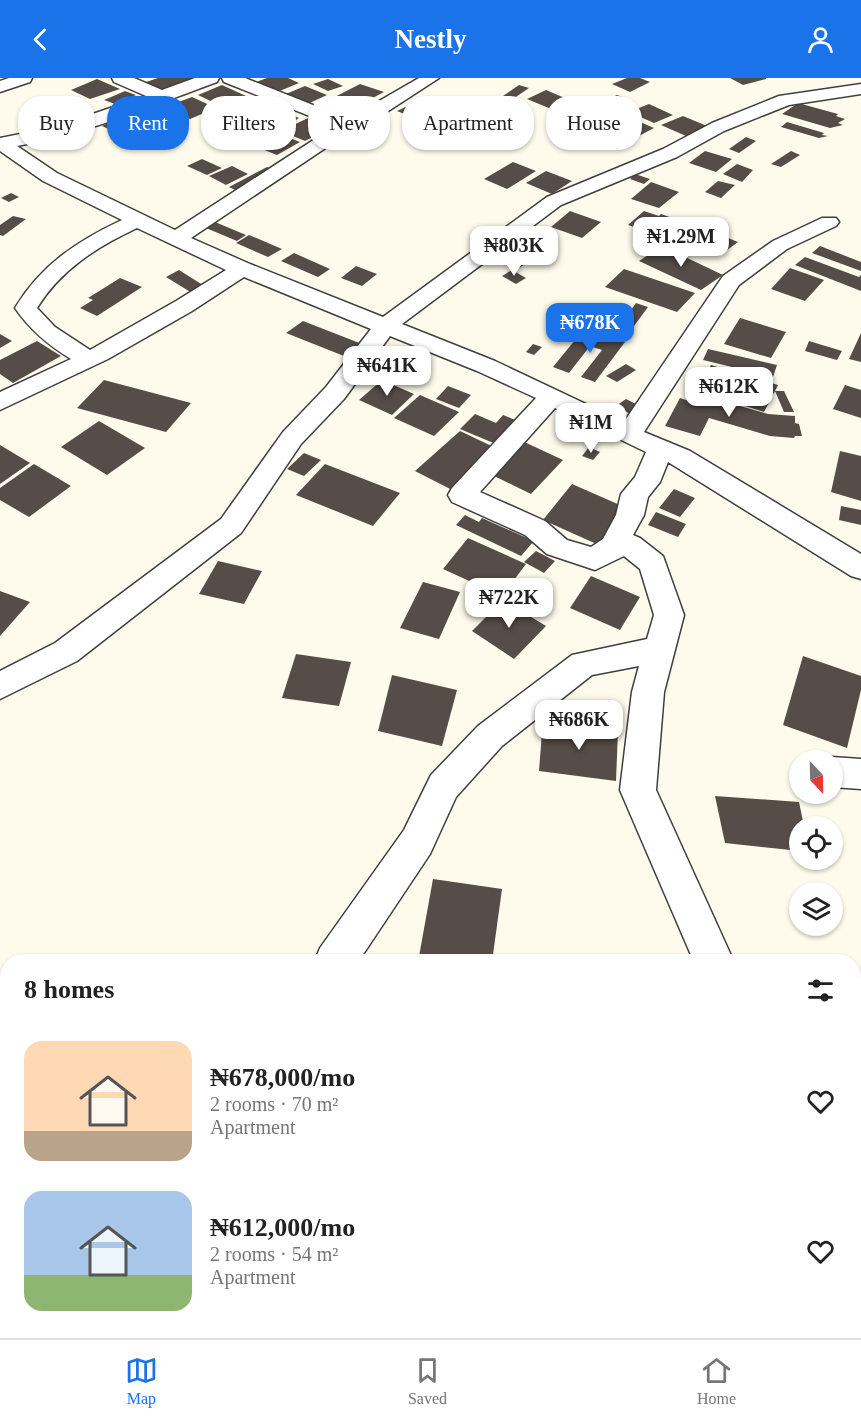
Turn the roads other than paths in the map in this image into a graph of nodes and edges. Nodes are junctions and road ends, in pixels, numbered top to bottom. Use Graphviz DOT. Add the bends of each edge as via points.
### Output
graph roads {
  1 [pos="24,78"];
  2 [pos="120,78"];
  3 [pos="211,78"];
  4 [pos="231,78"];
  5 [pos="431,78"];
  6 [pos="0,87"];
  7 [pos="861,89"];
  8 [pos="159,96"];
  9 [pos="794,98"];
  10 [pos="390,103"];
  11 [pos="861,105"];
  12 [pos="308,109"];
  13 [pos="107,117"];
  14 [pos="0,144"];
  15 [pos="310,150"];
  16 [pos="138,220"];
  17 [pos="829,222"];
  18 [pos="176,239"];
  19 [pos="242,269"];
  20 [pos="385,326"];
  21 [pos="89,360"];
  22 [pos="552,396"];
  23 [pos="0,402"];
  24 [pos="629,435"];
  25 [pos="661,448"];
  26 [pos="613,546"];
  27 [pos="861,568"];
  28 [pos="660,650"];
  29 [pos="0,686"];
  30 [pos="843,773"];
  31 [pos="861,774"];
  32 [pos="340,954"];
  33 [pos="710,954"];
  1 -- 6 [label="street"];
  2 -- 8 [label="street"];
  3 -- 8 [label="street"];
  4 -- 12 [label="street"];
  5 -- 10 [label="street"];
  7 -- 9 [label="street"];
  9 -- 11 [label="street"];
  9 -- 20 [label="street" via="718,127 670,153 554,201"];
  13 -- 14 [label="street" via="85,126"];
  14 -- 16 [label="street" via="50,177"];
  15 -- 18 [label="street"];
  16 -- 18 [label="street"];
  16 -- 21 [label="street" via="85,247 51,273 35,290 26,308 45,331"];
  17 -- 24 [label="street" via="780,245 731,281"];
  18 -- 19 [label="street"];
  19 -- 20 [label="street"];
  19 -- 21 [label="street"];
  20 -- 22 [label="street"];
  20 -- 29 [label="street" via="335,393 292,438 231,526 66,652"];
  21 -- 23 [label="street"];
  22 -- 24 [label="street"];
  22 -- 26 [label="street" via="462,495 535,528 557,547 595,559"];
  24 -- 25 [label="street"];
  25 -- 26 [label="street" via="646,482 635,494 630,515"];
  25 -- 27 [label="street"];
  26 -- 28 [label="street" via="630,545 652,564 669,615"];
  28 -- 32 [label="street" via="584,664 490,736 443,786 417,842"];
  28 -- 33 [label="street" via="648,692 638,790"];
  30 -- 31 [label="street"];
}
